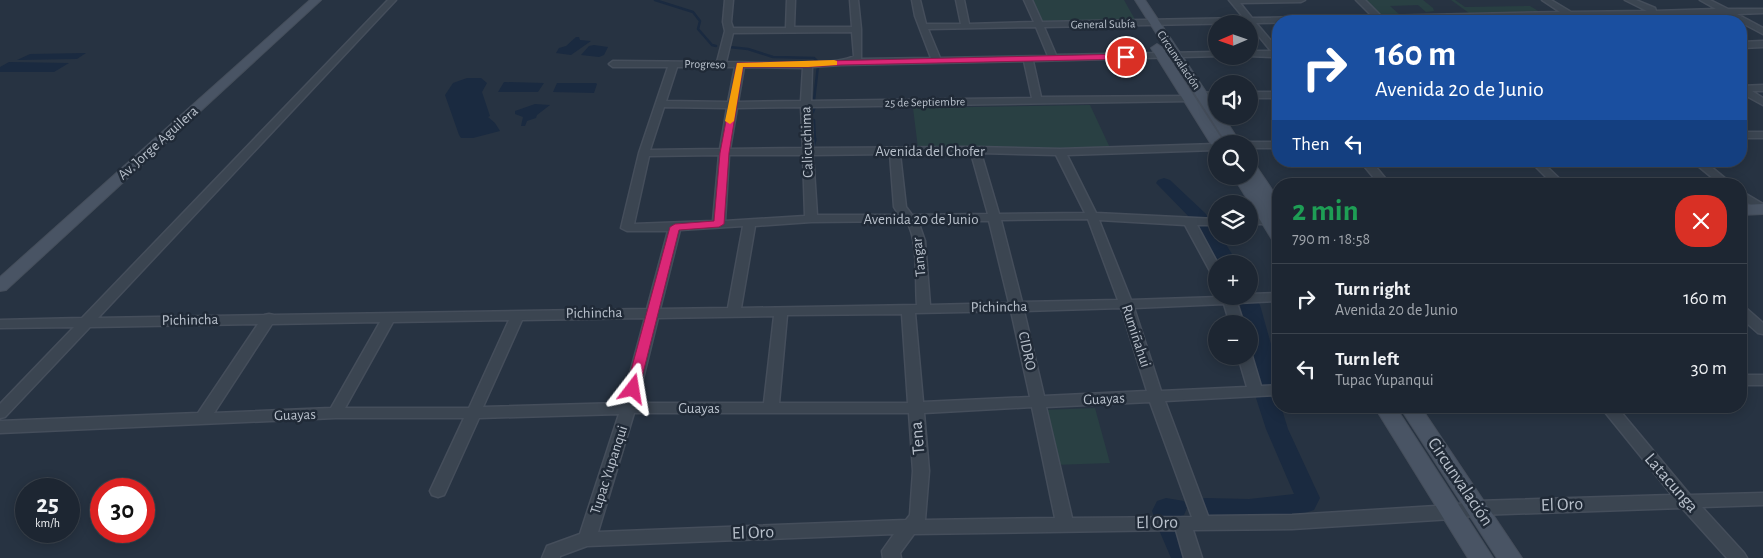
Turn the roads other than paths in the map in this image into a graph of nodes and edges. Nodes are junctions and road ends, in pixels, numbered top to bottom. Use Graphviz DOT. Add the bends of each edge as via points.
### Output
graph roads {
  1 [pos="316,0"];
  2 [pos="392,0"];
  3 [pos="729,0"];
  4 [pos="791,0"];
  5 [pos="854,0"];
  6 [pos="916,0"];
  7 [pos="960,0"];
  8 [pos="1028,0"];
  9 [pos="1129,0"];
  10 [pos="1140,0"];
  11 [pos="1234,0"];
  12 [pos="1301,0"];
  13 [pos="1360,0"];
  14 [pos="1546,0"];
  15 [pos="1629,0"];
  16 [pos="1704,0"];
  17 [pos="1745,0"];
  18 [pos="1763,10"];
  19 [pos="1656,12"];
  20 [pos="1726,12"];
  21 [pos="1568,14"];
  22 [pos="1244,15"];
  23 [pos="1376,15"];
  24 [pos="1537,15"];
  25 [pos="1732,15"];
  26 [pos="1258,20"];
  27 [pos="1272,20"];
  28 [pos="1208,21"];
  29 [pos="1148,23"];
  30 [pos="1747,23"];
  31 [pos="1039,25"];
  32 [pos="924,27"];
  33 [pos="966,27"];
  34 [pos="790,29"];
  35 [pos="857,29"];
  36 [pos="1258,31"];
  37 [pos="1763,31"];
  38 [pos="729,32"];
  39 [pos="1763,44"];
  40 [pos="1747,45"];
  41 [pos="1272,47"];
  42 [pos="1258,54"];
  43 [pos="1272,54"];
  44 [pos="1208,55"];
  45 [pos="1162,56"];
  46 [pos="1176,56"];
  47 [pos="858,57"];
  48 [pos="1028,58"];
  49 [pos="1053,58"];
  50 [pos="936,60"];
  51 [pos="849,62"];
  52 [pos="871,62"];
  53 [pos="674,63"];
  54 [pos="613,64"];
  55 [pos="720,64"];
  56 [pos="740,65"];
  57 [pos="808,65"];
  58 [pos="1763,88"];
  59 [pos="1747,89"];
  60 [pos="1747,93"];
  61 [pos="1258,94"];
  62 [pos="1272,94"];
  63 [pos="1202,96"];
  64 [pos="1208,96"];
  65 [pos="1189,98"];
  66 [pos="1037,100"];
  67 [pos="1763,102"];
  68 [pos="806,103"];
  69 [pos="660,104"];
  70 [pos="733,105"];
  71 [pos="1212,135"];
  72 [pos="1228,135"];
  73 [pos="1763,135"];
  74 [pos="1747,136"];
  75 [pos="1258,145"];
  76 [pos="1272,145"];
  77 [pos="1208,147"];
  78 [pos="975,150"];
  79 [pos="895,151"];
  80 [pos="807,152"];
  81 [pos="1060,152"];
  82 [pos="724,153"];
  83 [pos="644,154"];
  84 [pos="1370,167"];
  85 [pos="1542,167"];
  86 [pos="1705,167"];
  87 [pos="1380,178"];
  88 [pos="1553,178"];
  89 [pos="1720,178"];
  90 [pos="1258,184"];
  91 [pos="1248,185"];
  92 [pos="1747,200"];
  93 [pos="1763,209"];
  94 [pos="1272,212"];
  95 [pos="1272,213"];
  96 [pos="1272,214"];
  97 [pos="1092,216"];
  98 [pos="911,218"];
  99 [pos="996,218"];
  100 [pos="1258,218"];
  101 [pos="811,219"];
  102 [pos="750,222"];
  103 [pos="1189,222"];
  104 [pos="1208,222"];
  105 [pos="719,224"];
  106 [pos="675,227"];
  107 [pos="1208,256"];
  108 [pos="0,286"];
  109 [pos="1258,297"];
  110 [pos="1272,297"];
  111 [pos="1208,299"];
  112 [pos="1126,304"];
  113 [pos="1018,307"];
  114 [pos="916,309"];
  115 [pos="652,312"];
  116 [pos="734,312"];
  117 [pos="781,312"];
  118 [pos="518,314"];
  119 [pos="1747,316"];
  120 [pos="389,317"];
  121 [pos="269,318"];
  122 [pos="88,322"];
  123 [pos="0,324"];
  124 [pos="1763,330"];
  125 [pos="1248,365"];
  126 [pos="1747,380"];
  127 [pos="1763,380"];
  128 [pos="1272,390"];
  129 [pos="1255,391"];
  130 [pos="1156,397"];
  131 [pos="1039,402"];
  132 [pos="771,407"];
  133 [pos="628,408"];
  134 [pos="916,408"];
  135 [pos="0,413"];
  136 [pos="335,413"];
  137 [pos="474,413"];
  138 [pos="1388,413"];
  139 [pos="1414,413"];
  140 [pos="1613,413"];
  141 [pos="203,418"];
  142 [pos="0,427"];
  143 [pos="438,491"];
  144 [pos="1763,499"];
  145 [pos="1686,501"];
  146 [pos="1477,508"];
  147 [pos="1452,512"];
  148 [pos="1182,522"];
  149 [pos="1202,522"];
  150 [pos="1065,524"];
  151 [pos="910,527"];
  152 [pos="587,539"];
  153 [pos="552,554"];
  154 [pos="892,558"];
  155 [pos="1193,558"];
  156 [pos="1481,558"];
  157 [pos="1510,558"];
  158 [pos="1738,558"];
  1 -- 108 [label="main road, Av. Jorge Aguilera"];
  2 -- 122 [label="street"];
  3 -- 38 [label="street"];
  4 -- 34 [label="street"];
  5 -- 35 [label="street"];
  6 -- 32 [label="street" via="918,19"];
  7 -- 33 [label="street"];
  8 -- 31 [label="street"];
  9 -- 29 [label="main road, Circunvalación"];
  10 -- 29 [label="main road, Circunvalación"];
  11 -- 12 [label="street"];
  11 -- 22 [label="street"];
  13 -- 23 [label="street"];
  14 -- 21 [label="street"];
  15 -- 19 [label="street"];
  16 -- 20 [label="street"];
  17 -- 18 [label="street"];
  18 -- 20 [label="street, General Subía"];
  19 -- 20 [label="street, General Subía"];
  19 -- 21 [label="street, General Subía"];
  20 -- 25 [label="street"];
  21 -- 24 [label="street, General Subía"];
  26 -- 27 [label="street, General Subía"];
  28 -- 29 [label="street, General Subía"];
  29 -- 31 [label="street, General Subía"];
  29 -- 45 [label="main road, Circunvalación"];
  29 -- 46 [label="main road, Circunvalación"];
  30 -- 37 [label="street"];
  31 -- 33 [label="street, General Subía"];
  31 -- 49 [label="street"];
  32 -- 33 [label="street, General Subía"];
  32 -- 50 [label="street"];
  34 -- 35 [label="street"];
  34 -- 38 [label="street"];
  35 -- 47 [label="street"];
  36 -- 41 [label="street"];
  38 -- 55 [label="street"];
  39 -- 40 [label="street"];
  42 -- 43 [label="street"];
  44 -- 46 [label="street, Progreso"];
  45 -- 46 [label="street, Progreso"];
  45 -- 49 [label="street, Progreso"];
  45 -- 65 [label="main road, Circunvalación"];
  46 -- 63 [label="main road, Circunvalación"];
  47 -- 51 [label="street"];
  47 -- 52 [label="street"];
  48 -- 49 [label="street, Progreso"];
  48 -- 50 [label="street, Progreso"];
  48 -- 66 [label="street"];
  50 -- 52 [label="street, Progreso"];
  51 -- 52 [label="street, Progreso"];
  51 -- 57 [label="street, Progreso"];
  53 -- 54 [label="street, Progreso"];
  53 -- 55 [label="street, Progreso"];
  53 -- 69 [label="street"];
  55 -- 56 [label="street, Progreso"];
  56 -- 57 [label="street, Progreso"];
  56 -- 70 [label="street"];
  57 -- 68 [label="street, Calicuchima"];
  58 -- 59 [label="street"];
  60 -- 67 [label="street"];
  61 -- 62 [label="street"];
  63 -- 64 [label="street"];
  63 -- 72 [label="main road, Circunvalación"];
  65 -- 66 [label="street, 25 de Septiembre"];
  65 -- 71 [label="main road, Circunvalación"];
  66 -- 68 [label="street, 25 de Septiembre"];
  68 -- 70 [label="street, 25 de Septiembre"];
  68 -- 80 [label="street, Calicuchima"];
  69 -- 70 [label="street, 25 de Septiembre"];
  69 -- 83 [label="street"];
  70 -- 82 [label="street"];
  73 -- 74 [label="street"];
  75 -- 76 [label="street"];
  77 -- 81 [label="street, Avenida del Chofer"];
  78 -- 79 [label="street, Avenida del Chofer"];
  78 -- 81 [label="street, Avenida del Chofer"];
  78 -- 99 [label="street, CIDRO"];
  79 -- 80 [label="street, Avenida del Chofer"];
  79 -- 98 [label="street, Tangar" via="900,207"];
  80 -- 82 [label="street, Avenida del Chofer"];
  80 -- 101 [label="street, Calicuchima"];
  81 -- 97 [label="street, Rumiñahui"];
  82 -- 83 [label="street, Avenida del Chofer"];
  82 -- 105 [label="street"];
  83 -- 106 [label="street, Avenida 20 de Junio" via="627,228"];
  84 -- 87 [label="street"];
  85 -- 88 [label="street"];
  86 -- 89 [label="street"];
  90 -- 94 [label="main road"];
  91 -- 95 [label="main road"];
  92 -- 93 [label="main road"];
  96 -- 100 [label="street"];
  97 -- 99 [label="street, Avenida 20 de Junio"];
  97 -- 103 [label="street, Avenida 20 de Junio"];
  97 -- 112 [label="street, Rumiñahui"];
  98 -- 99 [label="street, Avenida 20 de Junio"];
  98 -- 101 [label="street, Avenida 20 de Junio"];
  98 -- 114 [label="street, Tangar" via="916,231"];
  99 -- 113 [label="street, CIDRO"];
  101 -- 102 [label="street, Avenida 20 de Junio"];
  102 -- 105 [label="street, Avenida 20 de Junio"];
  102 -- 116 [label="street"];
  103 -- 104 [label="street, Avenida 20 de Junio"];
  103 -- 107 [label="street"];
  105 -- 106 [label="street, Avenida 20 de Junio"];
  106 -- 115 [label="street, Tupac Yupanqui"];
  109 -- 110 [label="street, Pichincha"];
  111 -- 112 [label="street, Pichincha"];
  112 -- 113 [label="street, Pichincha"];
  112 -- 130 [label="street, Rumiñahui"];
  113 -- 114 [label="street, Pichincha"];
  113 -- 131 [label="street, CIDRO"];
  114 -- 117 [label="street, Pichincha"];
  114 -- 134 [label="street, Tena"];
  115 -- 116 [label="street, Pichincha"];
  115 -- 118 [label="street, Pichincha"];
  115 -- 133 [label="street, Tupac Yupanqui"];
  116 -- 117 [label="street, Pichincha"];
  117 -- 132 [label="street"];
  118 -- 120 [label="street, Pichincha"];
  118 -- 137 [label="street"];
  119 -- 124 [label="street"];
  120 -- 121 [label="street, Pichincha"];
  120 -- 136 [label="street"];
  121 -- 122 [label="street, Pichincha"];
  121 -- 141 [label="street"];
  122 -- 123 [label="street, Pichincha"];
  122 -- 135 [label="street"];
  125 -- 129 [label="street"];
  126 -- 127 [label="street"];
  128 -- 129 [label="street, Guayas"];
  129 -- 130 [label="street, Guayas"];
  130 -- 131 [label="street, Guayas"];
  130 -- 149 [label="street, Rumiñahui"];
  131 -- 134 [label="street, Guayas"];
  131 -- 150 [label="street, CIDRO"];
  132 -- 133 [label="street, Guayas"];
  132 -- 134 [label="street, Guayas"];
  133 -- 137 [label="street, Guayas"];
  133 -- 152 [label="street, Tupac Yupanqui"];
  134 -- 151 [label="street, Tena" via="921,471 918,517"];
  136 -- 137 [label="street, Guayas"];
  136 -- 141 [label="street, Guayas"];
  137 -- 143 [label="street"];
  138 -- 147 [label="main road, Circunvalación"];
  139 -- 146 [label="main road, Circunvalación"];
  140 -- 145 [label="street, Latacunga"];
  141 -- 142 [label="street, Guayas"];
  144 -- 145 [label="street, El Oro"];
  145 -- 146 [label="street, El Oro"];
  145 -- 158 [label="street, Latacunga"];
  146 -- 147 [label="street, El Oro"];
  146 -- 157 [label="main road, Circunvalación"];
  147 -- 149 [label="street, El Oro" via="1292,522"];
  147 -- 156 [label="main road, Circunvalación"];
  148 -- 149 [label="street, El Oro"];
  148 -- 150 [label="street, El Oro"];
  148 -- 155 [label="street"];
  150 -- 151 [label="street, El Oro"];
  151 -- 152 [label="street, El Oro"];
  151 -- 154 [label="street, Tena" via="891,551"];
  152 -- 153 [label="street, El Oro"];
}
